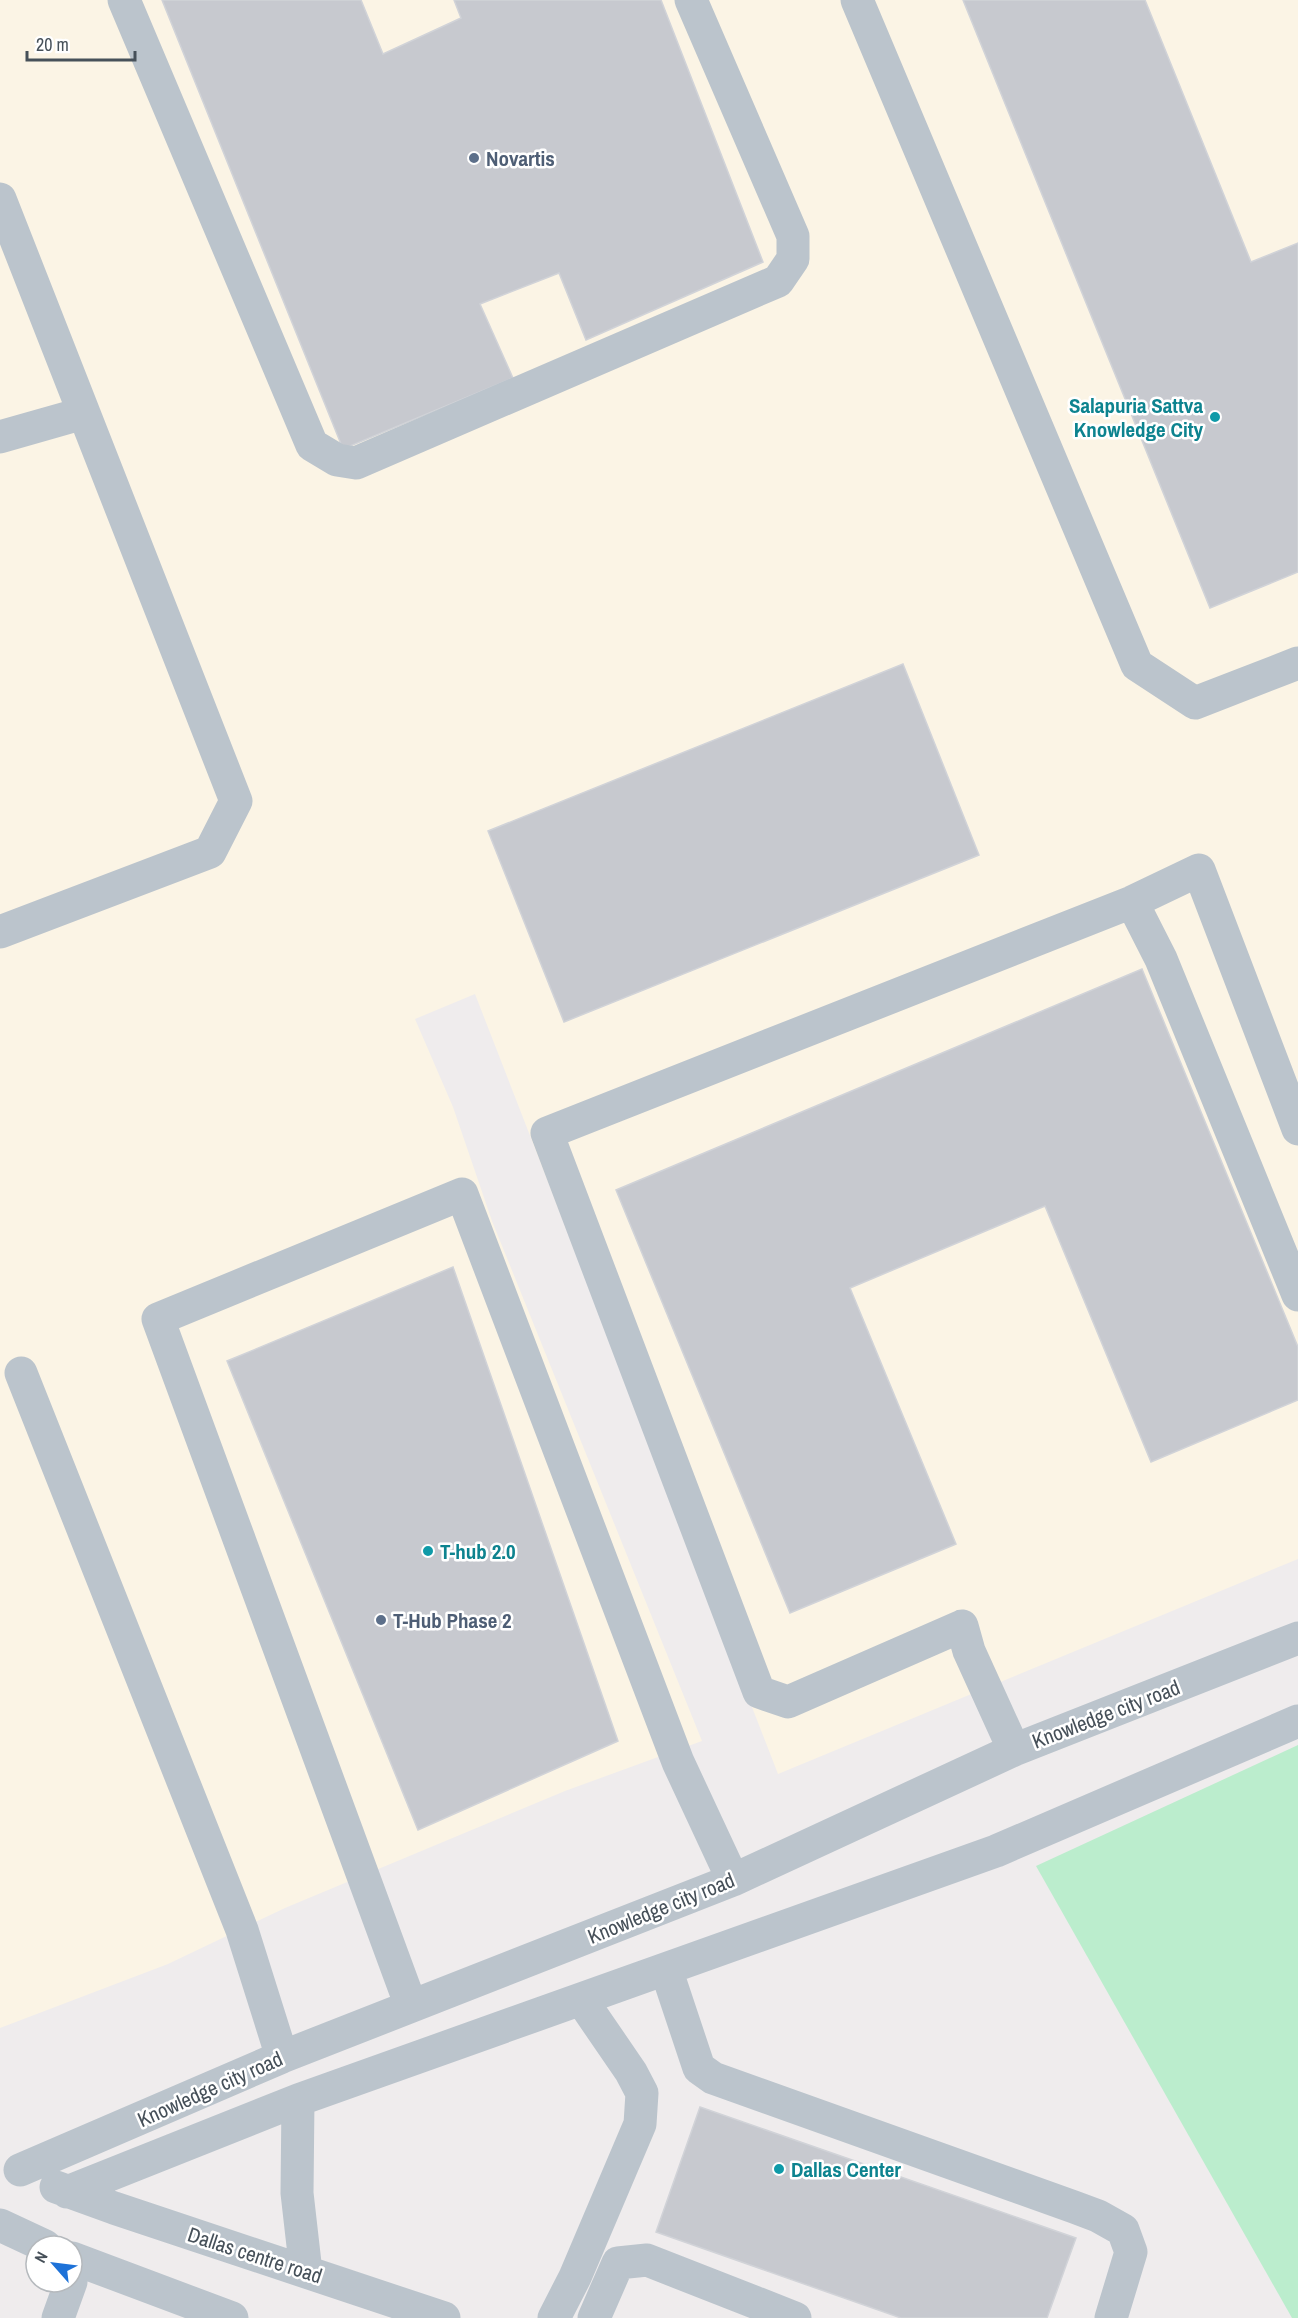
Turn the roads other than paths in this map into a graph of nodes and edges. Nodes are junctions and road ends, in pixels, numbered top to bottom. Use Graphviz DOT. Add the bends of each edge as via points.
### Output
graph roads {
  1 [pos="124,0"];
  2 [pos="691,0"];
  3 [pos="857,0"];
  4 [pos="0,200"];
  5 [pos="84,413"];
  6 [pos="0,437"];
  7 [pos="1298,663"];
  8 [pos="1132,902"];
  9 [pos="0,932"];
  10 [pos="1298,1128"];
  11 [pos="1298,1295"];
  12 [pos="21,1373"];
  13 [pos="1298,1638"];
  14 [pos="1298,1721"];
  15 [pos="1014,1750"];
  16 [pos="733,1880"];
  17 [pos="666,1969"];
  18 [pos="581,1999"];
  19 [pos="411,2006"];
  20 [pos="282,2056"];
  21 [pos="298,2100"];
  22 [pos="10,2166"];
  23 [pos="67,2192"];
  24 [pos="0,2225"];
  25 [pos="24,2236"];
  26 [pos="306,2272"];
  27 [pos="84,2275"];
  28 [pos="66,2294"];
  29 [pos="156,2305"];
  30 [pos="58,2318"];
  31 [pos="232,2318"];
  32 [pos="444,2318"];
  33 [pos="554,2318"];
  34 [pos="594,2318"];
  35 [pos="795,2318"];
  36 [pos="1111,2318"];
  1 -- 2 [label="street" via="312,445 337,460 356,463 778,280 793,259 793,236"];
  3 -- 7 [label="street" via="1137,665 1195,703"];
  4 -- 5 [label="street"];
  5 -- 6 [label="street"];
  5 -- 9 [label="street" via="236,801 210,852"];
  8 -- 10 [label="street" via="1199,870"];
  8 -- 11 [label="street" via="1161,960"];
  8 -- 15 [label="street" via="547,1134 759,1692 788,1702 962,1626 969,1651"];
  12 -- 20 [label="street" via="242,1930"];
  13 -- 15 [label="street, Knowledge city road"];
  14 -- 17 [label="street, Knowledge city road" via="996,1851"];
  15 -- 16 [label="street, Knowledge city road"];
  16 -- 19 [label="street, Knowledge city road"];
  16 -- 19 [label="street" via="678,1762 462,1194 158,1319"];
  17 -- 18 [label="street, Knowledge city road"];
  17 -- 36 [label="street" via="699,2068 713,2078 1074,2207 1123,2230 1131,2252"];
  18 -- 21 [label="street, Knowledge city road"];
  18 -- 33 [label="street" via="642,2093 640,2124"];
  19 -- 20 [label="street, Knowledge city road"];
  20 -- 22 [label="street, Knowledge city road"];
  21 -- 23 [label="street, Knowledge city road"];
  21 -- 26 [label="street" via="297,2193"];
  22 -- 23 [label="street, Dallas centre road"];
  23 -- 26 [label="street, Dallas centre road"];
  24 -- 25 [label="street"];
  26 -- 32 [label="street, Dallas centre road"];
  27 -- 29 [label="street"];
  28 -- 30 [label="street"];
  29 -- 31 [label="street"];
  34 -- 35 [label="street" via="618,2264 647,2260"];
}
